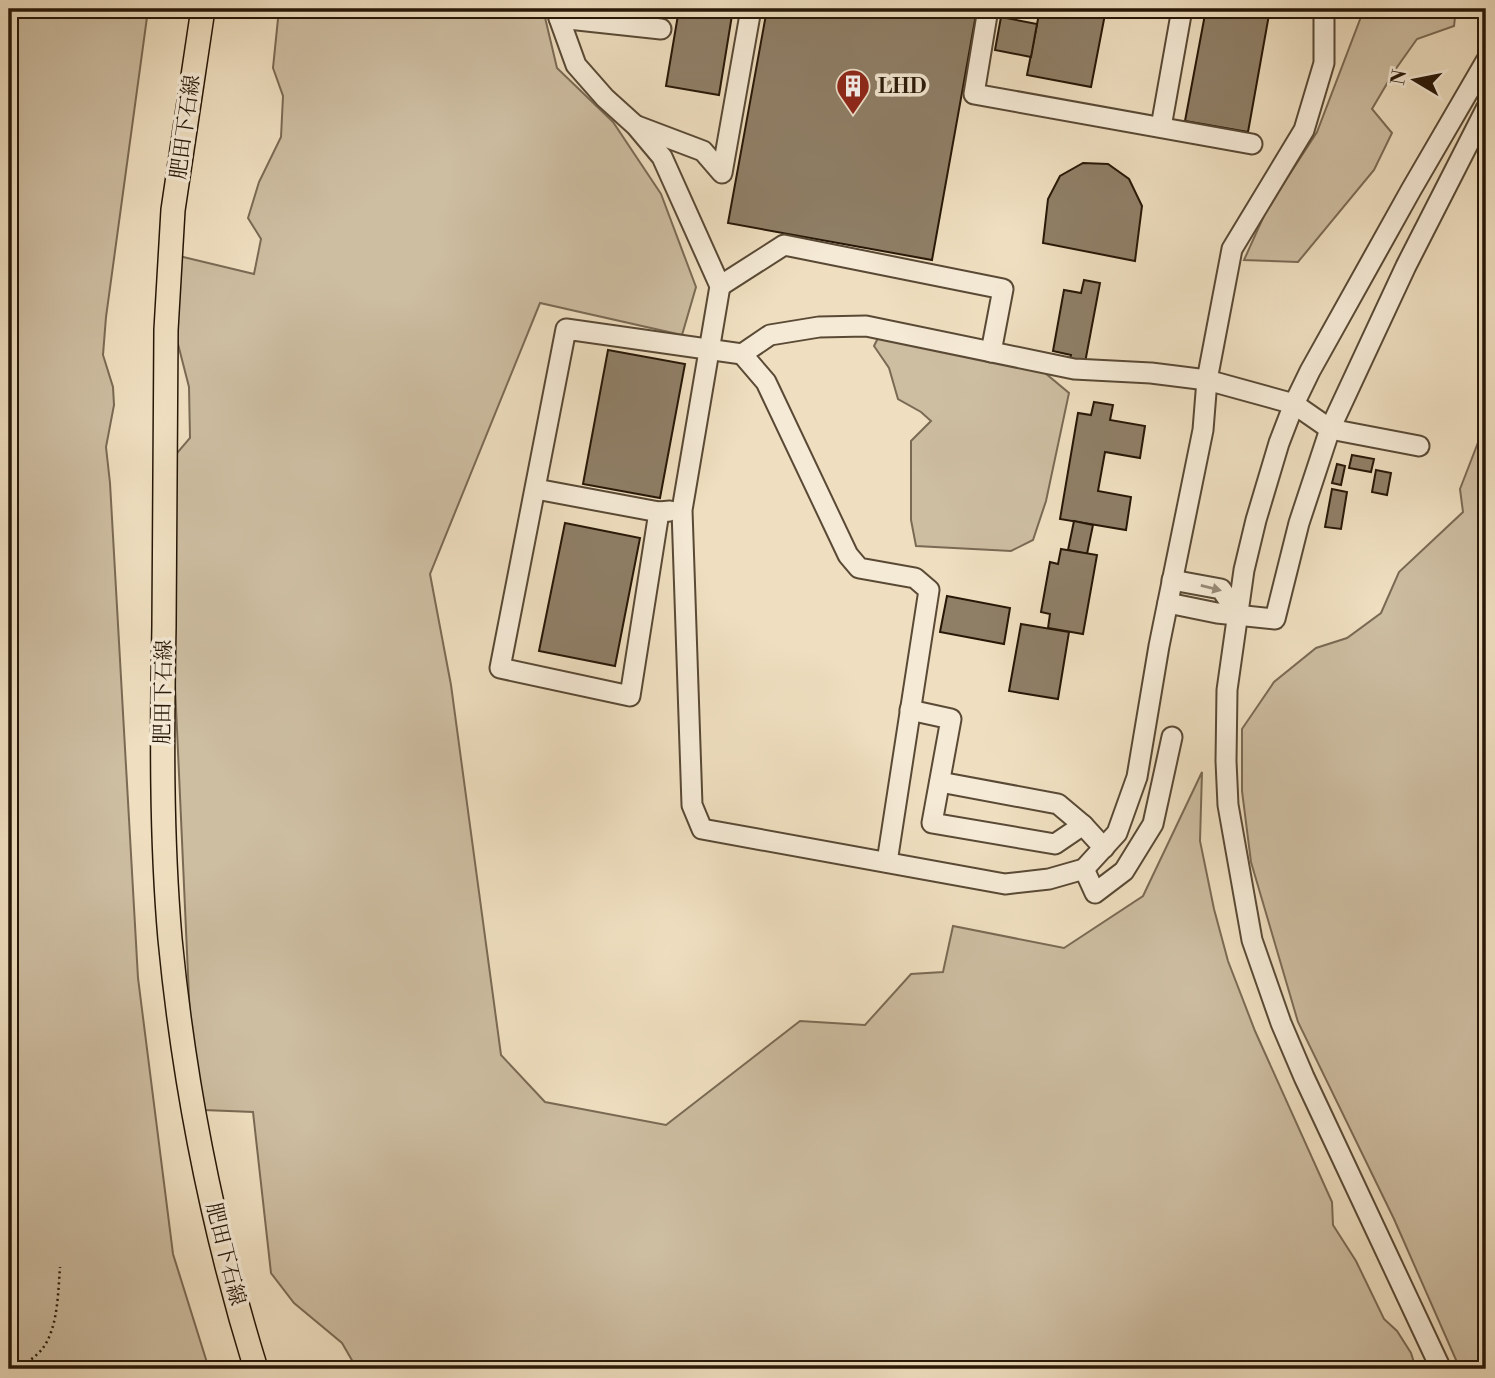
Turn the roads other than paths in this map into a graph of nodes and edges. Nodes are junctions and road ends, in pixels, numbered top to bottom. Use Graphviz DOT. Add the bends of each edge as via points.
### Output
graph roads {
  1 [pos="203,9"];
  2 [pos="751,9"];
  3 [pos="988,9"];
  4 [pos="1182,9"];
  5 [pos="1324,9"];
  6 [pos="559,13"];
  7 [pos="661,29"];
  8 [pos="1486,61"];
  9 [pos="1486,110"];
  10 [pos="636,126"];
  11 [pos="1161,127"];
  12 [pos="1251,144"];
  13 [pos="720,286"];
  14 [pos="710,349"];
  15 [pos="991,352"];
  16 [pos="743,354"];
  17 [pos="1207,380"];
  18 [pos="1294,404"];
  19 [pos="1330,429"];
  20 [pos="1419,446"];
  21 [pos="536,489"];
  22 [pos="682,510"];
  23 [pos="659,512"];
  24 [pos="1172,580"];
  25 [pos="1168,603"];
  26 [pos="1238,614"];
  27 [pos="910,710"];
  28 [pos="1172,737"];
  29 [pos="1136,777"];
  30 [pos="940,782"];
  31 [pos="1161,788"];
  32 [pos="1083,825"];
  33 [pos="1104,848"];
  34 [pos="887,862"];
  35 [pos="1084,869"];
  36 [pos="256,1369"];
  37 [pos="1441,1369"];
  1 -- 36 [label="main road, 肥田下石線" via="168,270 164,840 170,939 195,1116"];
  2 -- 10 [label="street" via="722,173 703,151"];
  3 -- 11 [label="street" via="974,94"];
  4 -- 11 [label="street"];
  5 -- 17 [label="street" via="1324,63 1304,130 1232,249"];
  6 -- 7 [label="street"];
  6 -- 10 [label="street" via="576,65"];
  8 -- 18 [label="street"];
  9 -- 19 [label="street"];
  10 -- 13 [label="street" via="662,157"];
  11 -- 12 [label="street"];
  13 -- 14 [label="street"];
  13 -- 15 [label="street" via="784,245 1003,289"];
  14 -- 16 [label="street"];
  14 -- 21 [label="street" via="566,329"];
  14 -- 22 [label="street"];
  15 -- 16 [label="street" via="866,326 818,327 771,335"];
  15 -- 17 [label="street" via="1074,369"];
  16 -- 27 [label="street" via="766,382 853,562 859,568 915,578 929,590"];
  17 -- 18 [label="street"];
  17 -- 24 [label="street" via="1203,430"];
  18 -- 19 [label="street"];
  18 -- 26 [label="street" via="1256,520"];
  19 -- 20 [label="street"];
  19 -- 26 [label="street" via="1298,523 1275,619"];
  21 -- 23 [label="street"];
  21 -- 23 [label="street" via="500,668 630,696"];
  22 -- 23 [label="street"];
  22 -- 34 [label="street" via="692,805 702,828"];
  24 -- 25 [label="street"];
  24 -- 26 [label="street, one-way" via="1221,589"];
  25 -- 26 [label="street"];
  25 -- 29 [label="street"];
  26 -- 37 [label="street" via="1227,690 1226,761 1228,805 1252,940 1304,1077"];
  27 -- 30 [label="street" via="951,719"];
  27 -- 34 [label="street"];
  28 -- 31 [label="street"];
  29 -- 31 [label="street"];
  29 -- 33 [label="street" via="1117,833"];
  30 -- 32 [label="street" via="1058,804"];
  30 -- 32 [label="street" via="932,823 1055,844"];
  31 -- 35 [label="street" via="1153,824 1124,871 1095,893"];
  32 -- 33 [label="street"];
  33 -- 35 [label="street"];
  34 -- 35 [label="street" via="1005,884"];
}
